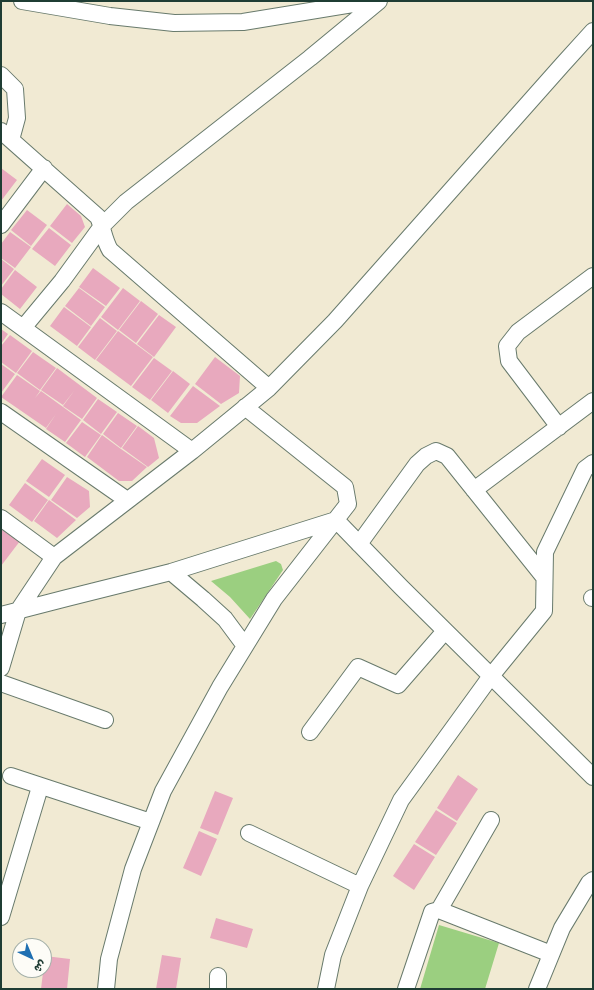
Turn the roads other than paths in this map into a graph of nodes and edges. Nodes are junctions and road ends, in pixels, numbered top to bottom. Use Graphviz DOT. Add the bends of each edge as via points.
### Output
graph roads {
  1 [pos="22,1"];
  2 [pos="371,1"];
  3 [pos="379,1"];
  4 [pos="593,31"];
  5 [pos="1,75"];
  6 [pos="6,135"];
  7 [pos="44,168"];
  8 [pos="1,226"];
  9 [pos="102,226"];
  10 [pos="593,276"];
  11 [pos="1,312"];
  12 [pos="23,328"];
  13 [pos="269,388"];
  14 [pos="593,402"];
  15 [pos="246,407"];
  16 [pos="1,412"];
  17 [pos="559,427"];
  18 [pos="192,451"];
  19 [pos="593,463"];
  20 [pos="474,490"];
  21 [pos="127,500"];
  22 [pos="1,518"];
  23 [pos="336,520"];
  24 [pos="359,544"];
  25 [pos="54,556"];
  26 [pos="171,572"];
  27 [pos="544,577"];
  28 [pos="18,611"];
  29 [pos="1,615"];
  30 [pos="445,631"];
  31 [pos="245,646"];
  32 [pos="1,668"];
  33 [pos="491,676"];
  34 [pos="1,683"];
  35 [pos="105,720"];
  36 [pos="310,732"];
  37 [pos="11,776"];
  38 [pos="593,777"];
  39 [pos="40,787"];
  40 [pos="491,820"];
  41 [pos="151,822"];
  42 [pos="249,833"];
  43 [pos="593,880"];
  44 [pos="360,886"];
  45 [pos="5,892"];
  46 [pos="439,910"];
  47 [pos="1,917"];
  48 [pos="551,954"];
  49 [pos="106,989"];
  50 [pos="326,989"];
  51 [pos="406,989"];
  52 [pos="537,989"];
  1 -- 2 [label="street" via="110,16 174,23 242,22"];
  3 -- 9 [label="street" via="126,202"];
  4 -- 13 [label="street" via="335,321"];
  5 -- 6 [label="street" via="15,89 18,118"];
  6 -- 7 [label="street"];
  7 -- 8 [label="street"];
  7 -- 9 [label="street" via="98,217"];
  9 -- 12 [label="street" via="62,282"];
  9 -- 13 [label="street" via="110,250"];
  10 -- 17 [label="street" via="518,332 507,346 509,361"];
  11 -- 12 [label="street"];
  12 -- 18 [label="street"];
  13 -- 15 [label="street"];
  14 -- 17 [label="street"];
  15 -- 18 [label="street"];
  15 -- 23 [label="street" via="345,487 348,504"];
  16 -- 21 [label="street"];
  17 -- 20 [label="street"];
  18 -- 21 [label="street"];
  19 -- 27 [label="street" via="585,469 545,552"];
  20 -- 24 [label="street" via="447,456 436,451 417,464"];
  20 -- 27 [label="street"];
  21 -- 25 [label="street"];
  22 -- 25 [label="street"];
  23 -- 24 [label="street"];
  23 -- 26 [label="street"];
  23 -- 31 [label="street" via="274,599"];
  24 -- 30 [label="street"];
  25 -- 28 [label="street"];
  26 -- 28 [label="street"];
  26 -- 31 [label="street" via="225,619"];
  27 -- 33 [label="street" via="544,610"];
  28 -- 29 [label="street"];
  28 -- 32 [label="street"];
  30 -- 33 [label="street"];
  30 -- 36 [label="street" via="398,685 358,667"];
  31 -- 41 [label="street" via="163,791"];
  33 -- 38 [label="street"];
  33 -- 44 [label="street" via="401,800"];
  34 -- 35 [label="street"];
  37 -- 39 [label="street"];
  39 -- 41 [label="street"];
  39 -- 45 [label="street"];
  40 -- 46 [label="street"];
  41 -- 49 [label="street" via="131,876 109,959"];
  42 -- 44 [label="street"];
  43 -- 48 [label="street" via="562,928"];
  44 -- 50 [label="street" via="333,955"];
  45 -- 47 [label="street"];
  46 -- 48 [label="street"];
  46 -- 51 [label="street" via="432,912"];
  48 -- 52 [label="street"];
}
